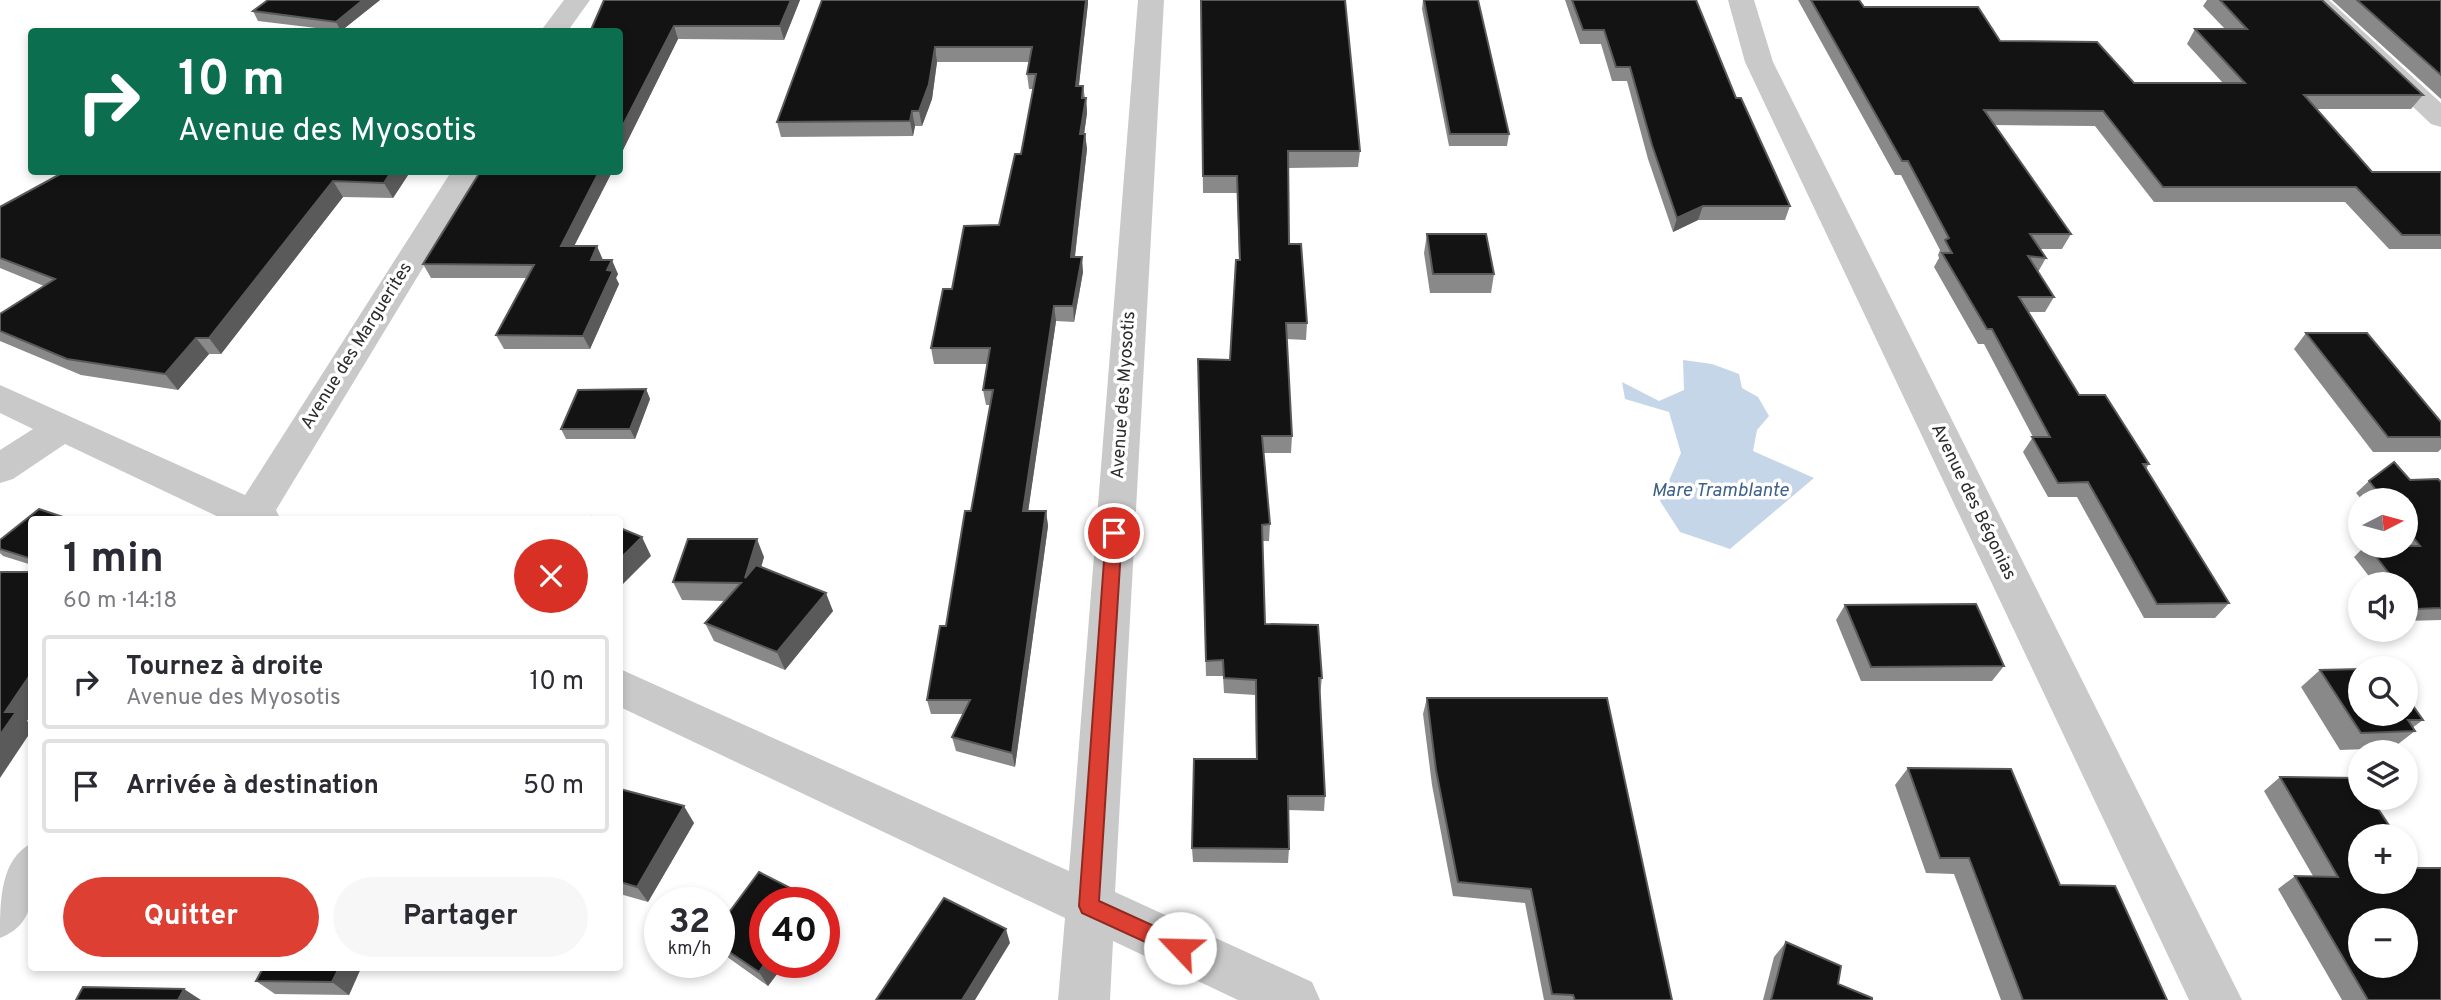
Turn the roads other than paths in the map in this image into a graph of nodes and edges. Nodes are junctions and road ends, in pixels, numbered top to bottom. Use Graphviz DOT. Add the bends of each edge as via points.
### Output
graph roads {
  1 [pos="577,0"];
  2 [pos="1151,0"];
  3 [pos="1741,0"];
  4 [pos="2314,0"];
  5 [pos="556,28"];
  6 [pos="2441,118"];
  7 [pos="464,175"];
  8 [pos="0,398"];
  9 [pos="62,427"];
  10 [pos="0,470"];
  11 [pos="251,516"];
  12 [pos="256,516"];
  13 [pos="623,688"];
  14 [pos="28,871"];
  15 [pos="1089,906"];
  16 [pos="0,915"];
  17 [pos="1084,1000"];
  18 [pos="1294,1000"];
  19 [pos="2216,1000"];
  1 -- 5 [label="street"];
  2 -- 15 [label="street, Avenue des Myosotis"];
  3 -- 19 [label="street, Avenue des Bégonias" via="1759,62"];
  4 -- 6 [label="street"];
  7 -- 12 [label="street, Avenue des Marguerites"];
  8 -- 9 [label="street"];
  9 -- 10 [label="street"];
  9 -- 11 [label="street"];
  13 -- 15 [label="street"];
  14 -- 16 [label="street"];
  15 -- 17 [label="street, Avenue des Myosotis"];
  15 -- 18 [label="street"];
}
